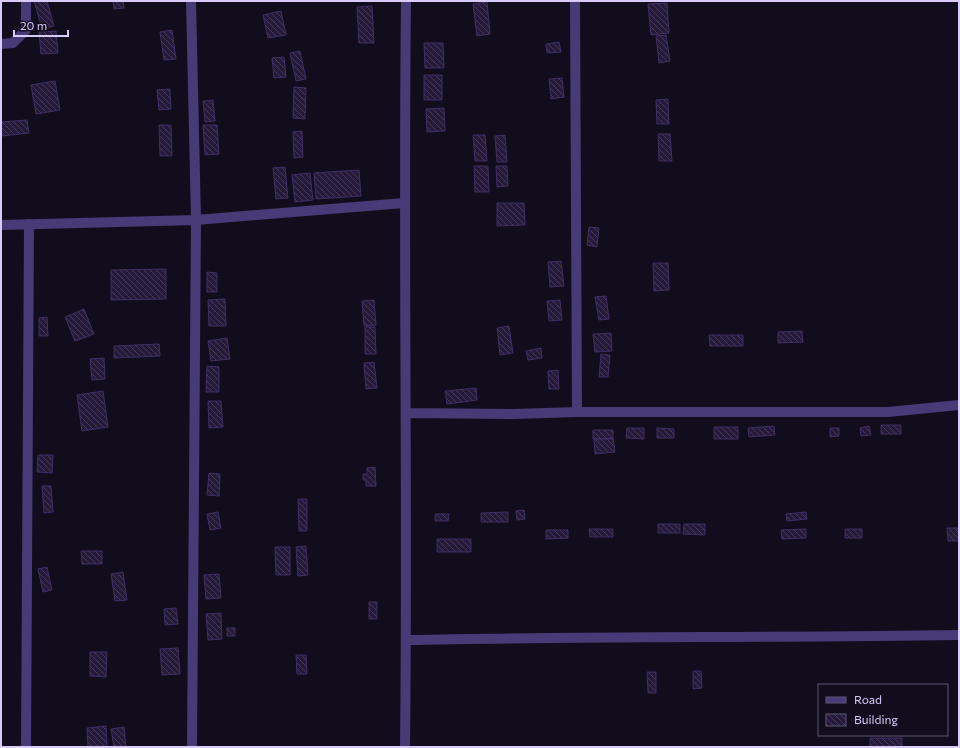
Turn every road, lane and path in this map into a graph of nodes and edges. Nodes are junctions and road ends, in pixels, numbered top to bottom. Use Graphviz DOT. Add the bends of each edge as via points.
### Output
graph roads {
  1 [pos="26,1"];
  2 [pos="190,1"];
  3 [pos="406,1"];
  4 [pos="575,1"];
  5 [pos="1,44"];
  6 [pos="404,203"];
  7 [pos="196,220"];
  8 [pos="28,224"];
  9 [pos="1,225"];
  10 [pos="959,405"];
  11 [pos="406,412"];
  12 [pos="577,412"];
  13 [pos="959,635"];
  14 [pos="406,640"];
  15 [pos="26,747"];
  16 [pos="192,747"];
  17 [pos="404,747"];
  1 -- 5 [label="street" via="26,30 13,43"];
  2 -- 7 [label="street"];
  3 -- 6 [label="street"];
  4 -- 12 [label="street"];
  6 -- 7 [label="street"];
  6 -- 11 [label="street"];
  7 -- 8 [label="street"];
  7 -- 16 [label="street"];
  8 -- 9 [label="street"];
  8 -- 15 [label="street"];
  10 -- 12 [label="street" via="888,412"];
  11 -- 12 [label="street"];
  11 -- 14 [label="street"];
  13 -- 14 [label="street"];
  14 -- 17 [label="street"];
}
